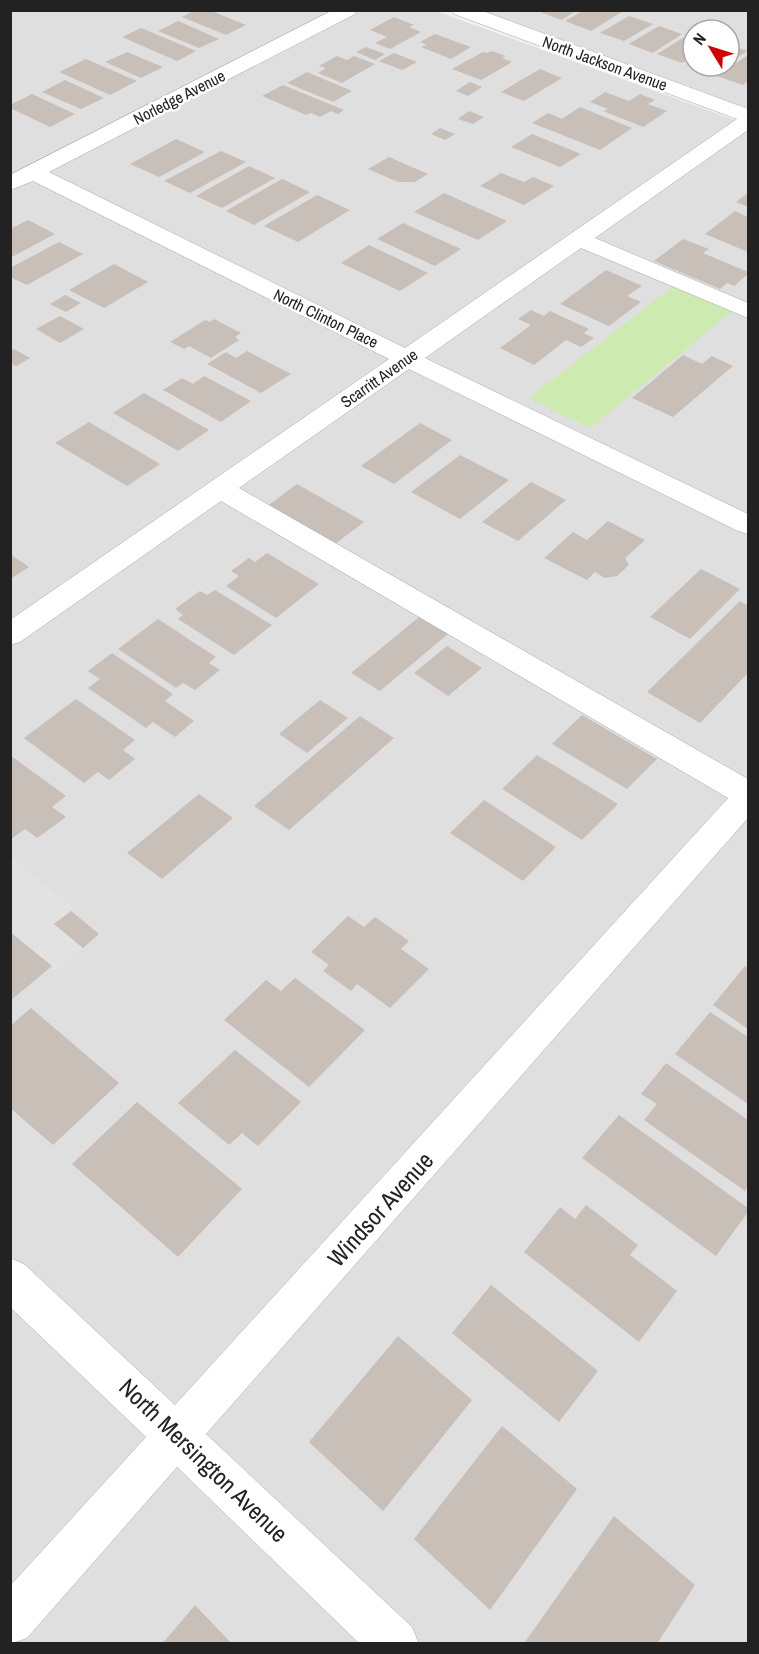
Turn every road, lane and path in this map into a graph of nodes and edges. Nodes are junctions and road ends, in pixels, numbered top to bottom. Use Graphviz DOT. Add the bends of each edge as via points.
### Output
graph roads {
  1 [pos="348,10"];
  2 [pos="461,10"];
  3 [pos="748,116"];
  4 [pos="748,121"];
  5 [pos="34,172"];
  6 [pos="10,184"];
  7 [pos="579,239"];
  8 [pos="748,311"];
  9 [pos="407,359"];
  10 [pos="220,489"];
  11 [pos="748,525"];
  12 [pos="10,635"];
  13 [pos="748,795"];
  14 [pos="10,1278"];
  15 [pos="178,1435"];
  16 [pos="10,1622"];
  17 [pos="395,1644"];
  1 -- 5 [label="street, Norledge Avenue"];
  2 -- 3 [label="street, North Jackson Avenue"];
  4 -- 7 [label="street, Scarritt Avenue"];
  5 -- 6 [label="street, Norledge Avenue"];
  5 -- 9 [label="street, North Clinton Place"];
  7 -- 8 [label="street"];
  7 -- 9 [label="street, Scarritt Avenue"];
  9 -- 10 [label="street, Scarritt Avenue"];
  9 -- 11 [label="street, North Clinton Place"];
  10 -- 12 [label="street, Scarritt Avenue"];
  10 -- 13 [label="street"];
  13 -- 15 [label="street, Windsor Avenue"];
  14 -- 15 [label="street, North Mersington Avenue"];
  15 -- 16 [label="street, Windsor Avenue"];
  15 -- 17 [label="street, North Mersington Avenue"];
}
